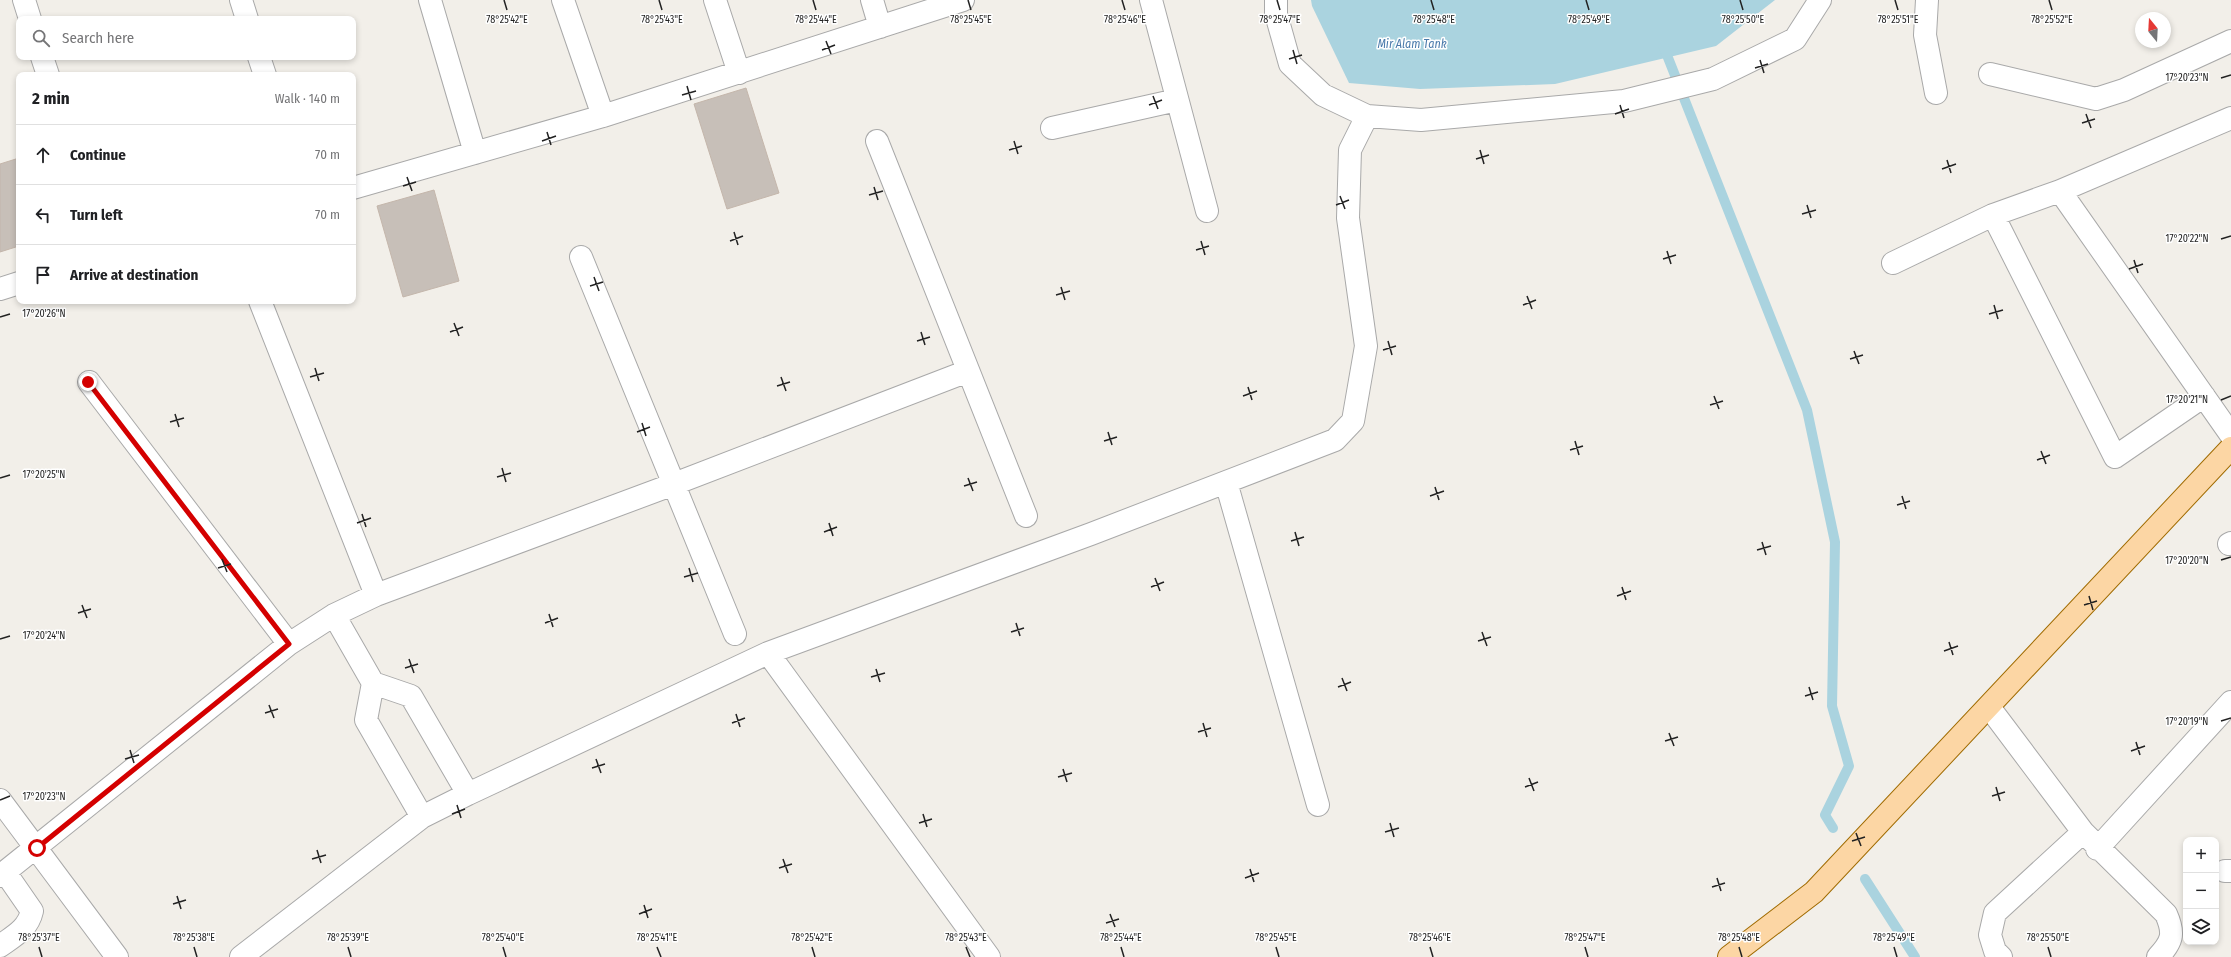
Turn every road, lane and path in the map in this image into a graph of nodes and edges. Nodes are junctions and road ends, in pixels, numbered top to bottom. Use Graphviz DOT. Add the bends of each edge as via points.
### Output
graph roads {
  1 [pos="24,0"];
  2 [pos="241,0"];
  3 [pos="430,0"];
  4 [pos="563,0"];
  5 [pos="715,0"];
  6 [pos="872,0"];
  7 [pos="963,0"];
  8 [pos="1151,0"];
  9 [pos="1276,0"];
  10 [pos="1820,0"];
  11 [pos="1927,0"];
  12 [pos="29,16"];
  13 [pos="246,16"];
  14 [pos="880,27"];
  15 [pos="2231,41"];
  16 [pos="43,60"];
  17 [pos="260,60"];
  18 [pos="47,72"];
  19 [pos="264,72"];
  20 [pos="739,72"];
  21 [pos="1990,74"];
  22 [pos="1936,93"];
  23 [pos="1177,100"];
  24 [pos="603,116"];
  25 [pos="1367,116"];
  26 [pos="2231,118"];
  27 [pos="1052,128"];
  28 [pos="877,141"];
  29 [pos="475,153"];
  30 [pos="356,187"];
  31 [pos="2060,191"];
  32 [pos="1207,211"];
  33 [pos="1993,215"];
  34 [pos="581,257"];
  35 [pos="1893,263"];
  36 [pos="16,284"];
  37 [pos="0,289"];
  38 [pos="261,304"];
  39 [pos="968,371"];
  40 [pos="88,382"];
  41 [pos="2204,396"];
  42 [pos="2231,435"];
  43 [pos="2231,448"];
  44 [pos="1226,482"];
  45 [pos="674,484"];
  46 [pos="1026,516"];
  47 [pos="376,595"];
  48 [pos="334,615"];
  49 [pos="735,634"];
  50 [pos="289,644"];
  51 [pos="768,653"];
  52 [pos="373,683"];
  53 [pos="2231,702"];
  54 [pos="1989,707"];
  55 [pos="468,794"];
  56 [pos="0,800"];
  57 [pos="1318,805"];
  58 [pos="422,817"];
  59 [pos="2083,832"];
  60 [pos="37,848"];
  61 [pos="2098,849"];
  62 [pos="2,874"];
  63 [pos="0,946"];
  64 [pos="116,957"];
  65 [pos="241,957"];
  66 [pos="989,957"];
  67 [pos="1729,957"];
  68 [pos="2001,957"];
  69 [pos="2158,957"];
  1 -- 12 [label="street"];
  2 -- 13 [label="street"];
  3 -- 29 [label="street"];
  4 -- 24 [label="street"];
  5 -- 20 [label="street"];
  6 -- 14 [label="street"];
  7 -- 14 [label="street"];
  8 -- 23 [label="street"];
  9 -- 25 [label="street" via="1276,14 1290,64 1323,95"];
  10 -- 25 [label="street" via="1795,39 1702,82 1624,101 1421,120"];
  11 -- 22 [label="street" via="1925,35"];
  14 -- 20 [label="street"];
  15 -- 21 [label="street" via="2124,90 2096,99"];
  16 -- 18 [label="street"];
  17 -- 19 [label="street"];
  20 -- 24 [label="street"];
  23 -- 27 [label="street"];
  23 -- 32 [label="street"];
  24 -- 29 [label="street"];
  25 -- 44 [label="street" via="1350,150 1348,218 1366,346 1353,421 1335,440"];
  26 -- 31 [label="street"];
  28 -- 39 [label="street"];
  29 -- 30 [label="street"];
  31 -- 33 [label="street"];
  31 -- 41 [label="street"];
  33 -- 35 [label="street"];
  33 -- 41 [label="street" via="2115,457"];
  34 -- 45 [label="street"];
  36 -- 37 [label="street"];
  38 -- 47 [label="street"];
  39 -- 45 [label="street"];
  39 -- 46 [label="street"];
  40 -- 50 [label="street"];
  41 -- 42 [label="street"];
  43 -- 54 [label="main road"];
  44 -- 51 [label="street"];
  44 -- 57 [label="street"];
  45 -- 47 [label="street"];
  45 -- 49 [label="street"];
  47 -- 48 [label="street"];
  48 -- 50 [label="street"];
  48 -- 52 [label="street"];
  50 -- 60 [label="street"];
  51 -- 55 [label="street"];
  51 -- 66 [label="street"];
  52 -- 55 [label="street" via="411,696"];
  52 -- 58 [label="street" via="366,720"];
  53 -- 61 [label="street"];
  54 -- 59 [label="street"];
  54 -- 67 [label="main road" via="1814,892"];
  55 -- 58 [label="street"];
  56 -- 60 [label="street"];
  58 -- 65 [label="street"];
  59 -- 61 [label="street"];
  59 -- 68 [label="street" via="1995,913 1990,935 1995,951"];
  60 -- 62 [label="street"];
  60 -- 64 [label="street"];
  61 -- 69 [label="street" via="2166,914 2172,927 2170,944"];
  62 -- 63 [label="street" via="32,911 30,921 22,930"];
}
